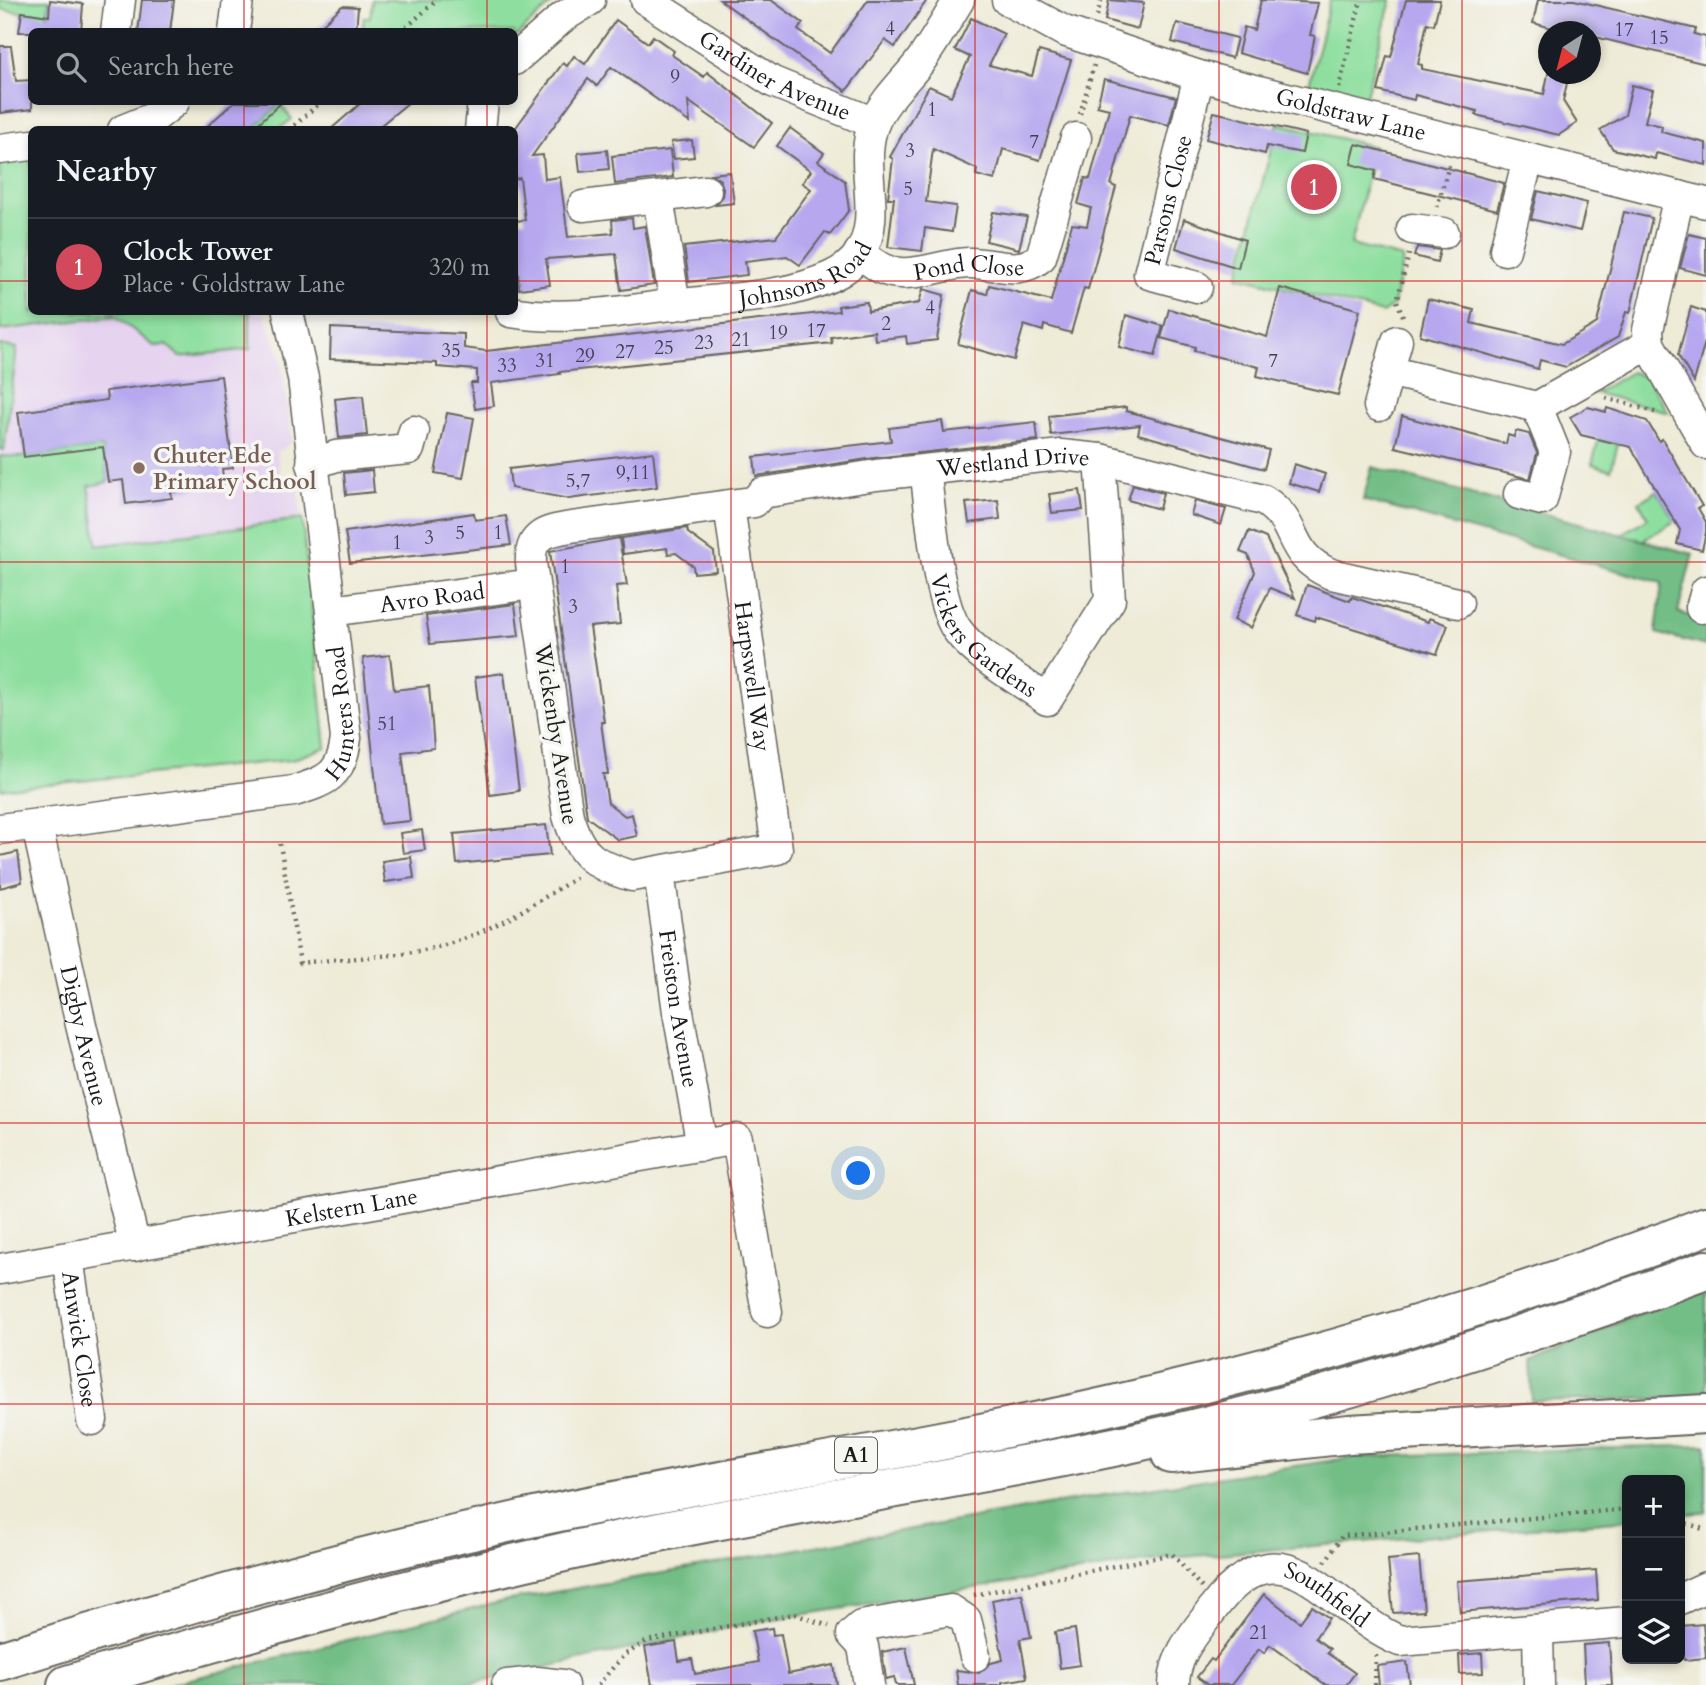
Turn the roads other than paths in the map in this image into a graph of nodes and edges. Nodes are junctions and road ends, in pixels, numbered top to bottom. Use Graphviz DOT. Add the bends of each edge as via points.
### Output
graph roads {
  1 [pos="120,0"];
  2 [pos="238,0"];
  3 [pos="590,0"];
  4 [pos="646,0"];
  5 [pos="959,0"];
  6 [pos="1007,0"];
  7 [pos="116,28"];
  8 [pos="234,28"];
  9 [pos="518,57"];
  10 [pos="1199,76"];
  11 [pos="170,105"];
  12 [pos="482,105"];
  13 [pos="131,121"];
  14 [pos="874,123"];
  15 [pos="480,126"];
  16 [pos="1076,138"];
  17 [pos="28,146"];
  18 [pos="0,149"];
  19 [pos="1528,159"];
  20 [pos="706,191"];
  21 [pos="658,197"];
  22 [pos="1693,199"];
  23 [pos="583,206"];
  24 [pos="1440,222"];
  25 [pos="1410,241"];
  26 [pos="1505,250"];
  27 [pos="859,253"];
  28 [pos="1197,287"];
  29 [pos="675,304"];
  30 [pos="518,313"];
  31 [pos="289,315"];
  32 [pos="1396,341"];
  33 [pos="1649,344"];
  34 [pos="1388,371"];
  35 [pos="1379,406"];
  36 [pos="1537,407"];
  37 [pos="414,431"];
  38 [pos="1700,433"];
  39 [pos="1100,459"];
  40 [pos="313,464"];
  41 [pos="925,470"];
  42 [pos="1519,494"];
  43 [pos="729,505"];
  44 [pos="535,539"];
  45 [pos="533,584"];
  46 [pos="1458,603"];
  47 [pos="331,611"];
  48 [pos="37,826"];
  49 [pos="0,829"];
  50 [pos="659,872"];
  51 [pos="702,1146"];
  52 [pos="1706,1226"];
  53 [pos="135,1246"];
  54 [pos="68,1258"];
  55 [pos="0,1269"];
  56 [pos="1706,1270"];
  57 [pos="767,1312"];
  58 [pos="1706,1414"];
  59 [pos="92,1420"];
  60 [pos="975,1475"];
  61 [pos="1706,1587"];
  62 [pos="1685,1597"];
  63 [pos="1622,1622"];
  64 [pos="1538,1630"];
  65 [pos="975,1656"];
  66 [pos="0,1661"];
  67 [pos="67,1685"];
  68 [pos="507,1685"];
  69 [pos="563,1685"];
  70 [pos="869,1685"];
  71 [pos="1174,1685"];
  72 [pos="1539,1685"];
  1 -- 7 [label="street"];
  2 -- 8 [label="street"];
  3 -- 9 [label="street"];
  4 -- 14 [label="street, Gardiner Avenue" via="773,82"];
  5 -- 14 [label="street, Johnsons Road"];
  6 -- 10 [label="street, Goldstraw Lane" via="1055,27"];
  10 -- 19 [label="street, Goldstraw Lane"];
  10 -- 28 [label="street, Parsons Close" via="1149,274"];
  11 -- 13 [label="street" via="155,117"];
  12 -- 15 [label="street"];
  14 -- 27 [label="street, Johnsons Road" via="866,157 870,218"];
  16 -- 27 [label="street, Pond Close" via="1041,257 1030,267 970,263 904,274 890,272"];
  17 -- 18 [label="street"];
  19 -- 22 [label="street, Goldstraw Lane"];
  19 -- 26 [label="street"];
  20 -- 21 [label="street"];
  21 -- 23 [label="street"];
  21 -- 29 [label="street"];
  22 -- 33 [label="street" via="1651,311"];
  24 -- 25 [label="street"];
  27 -- 29 [label="street, Johnsons Road" via="844,270 808,285"];
  29 -- 30 [label="street, Johnsons Road" via="580,316"];
  31 -- 40 [label="street, Hunters Road" via="303,378"];
  32 -- 34 [label="street"];
  33 -- 36 [label="street"];
  33 -- 38 [label="street"];
  34 -- 35 [label="street"];
  34 -- 36 [label="street"];
  36 -- 42 [label="street" via="1555,452 1542,500"];
  37 -- 40 [label="street" via="409,449 337,456"];
  39 -- 41 [label="street, Westland Drive" via="1061,455"];
  39 -- 41 [label="street, Vickers Gardens" via="1110,600 1047,700 968,642 951,620"];
  39 -- 46 [label="street, Westland Drive" via="1263,500 1279,510 1292,540 1312,565 1331,574"];
  40 -- 47 [label="street, Hunters Road"];
  41 -- 43 [label="street, Westland Drive" via="762,493 754,502"];
  43 -- 44 [label="street, Westland Drive" via="546,531"];
  43 -- 50 [label="street, Harpswell Way" via="777,849"];
  44 -- 45 [label="street, Wickenby Avenue" via="530,550"];
  45 -- 47 [label="street, Avro Road"];
  45 -- 50 [label="street, Wickenby Avenue" via="575,838 595,862 632,876"];
  47 -- 48 [label="street, Hunters Road" via="346,738 344,756 324,782 294,791"];
  48 -- 49 [label="street, Hunters Road"];
  48 -- 53 [label="street, Digby Avenue"];
  50 -- 51 [label="street, Freiston Avenue"];
  51 -- 53 [label="street, Kelstern Lane"];
  51 -- 57 [label="street, Kelstern Lane" via="737,1139"];
  52 -- 66 [label="highway, A1" via="1457,1314 1297,1360 1121,1403 531,1518 135,1618"];
  53 -- 54 [label="street, Kelstern Lane"];
  54 -- 55 [label="street, Kelstern Lane"];
  54 -- 59 [label="street, Anwick Close"];
  56 -- 60 [label="highway, A1" via="1456,1356 1288,1405"];
  58 -- 60 [label="highway, A1" via="1349,1434"];
  60 -- 67 [label="highway, A1" via="546,1556"];
  61 -- 62 [label="street"];
  63 -- 64 [label="street, Southfield"];
  64 -- 71 [label="street, Southfield" via="1400,1642 1312,1581 1277,1567 1252,1571 1216,1604 1175,1667"];
  64 -- 72 [label="street"];
  65 -- 70 [label="street" via="966,1620 951,1610 862,1626 852,1634 863,1646"];
  68 -- 69 [label="street"];
}
